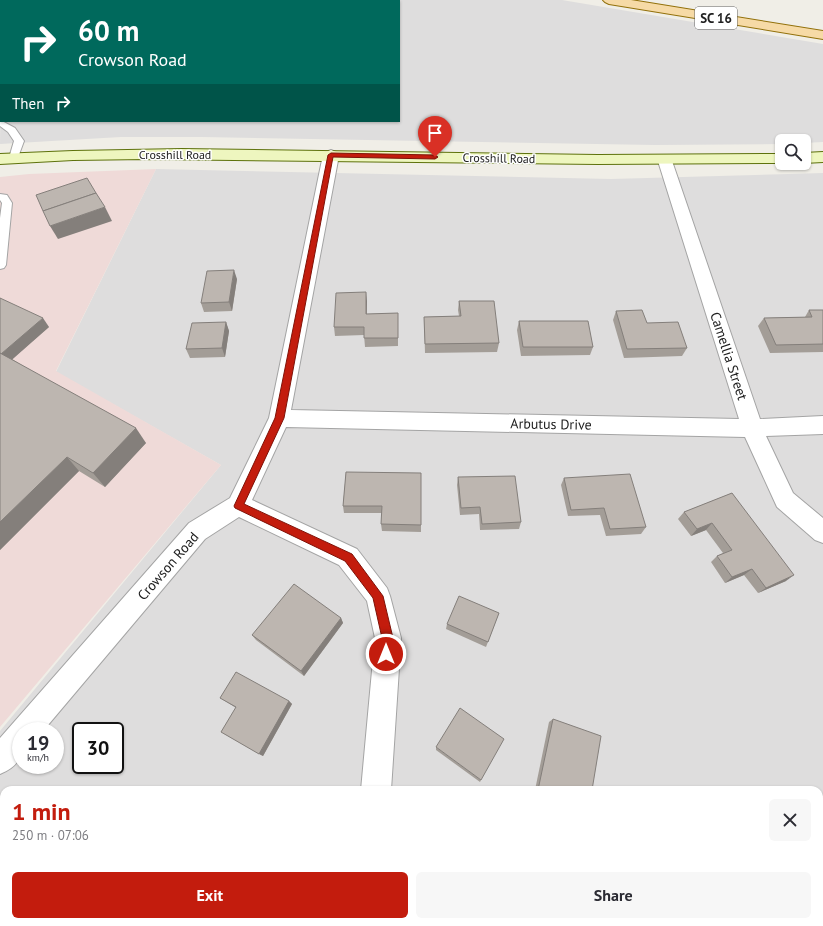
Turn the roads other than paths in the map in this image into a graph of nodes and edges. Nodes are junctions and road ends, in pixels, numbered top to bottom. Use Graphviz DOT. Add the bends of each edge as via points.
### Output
graph roads {
  1 [pos="609,0"];
  2 [pos="823,35"];
  3 [pos="0,123"];
  4 [pos="331,155"];
  5 [pos="823,157"];
  6 [pos="811,158"];
  7 [pos="7,159"];
  8 [pos="775,159"];
  9 [pos="666,161"];
  10 [pos="0,197"];
  11 [pos="0,265"];
  12 [pos="279,418"];
  13 [pos="823,426"];
  14 [pos="752,428"];
  15 [pos="238,506"];
  16 [pos="823,532"];
  17 [pos="33,722"];
  18 [pos="12,746"];
  19 [pos="0,760"];
  20 [pos="376,786"];
  1 -- 2 [label="main road, SC 16"];
  3 -- 7 [label="lane" via="15,132 19,141"];
  4 -- 7 [label="main road, Crosshill Road" via="65,154"];
  4 -- 9 [label="main road, Crosshill Road"];
  4 -- 12 [label="street"];
  5 -- 6 [label="main road"];
  8 -- 9 [label="main road, Crosshill Road"];
  9 -- 14 [label="street, Camellia Street"];
  10 -- 11 [label="lane" via="7,202"];
  12 -- 14 [label="street, Arbutus Drive"];
  12 -- 15 [label="street"];
  13 -- 14 [label="street, Arbutus Drive"];
  14 -- 16 [label="street, Camellia Street" via="785,500"];
  15 -- 17 [label="street, Crowson Road" via="197,531"];
  15 -- 20 [label="street" via="348,557 378,596 388,638"];
  18 -- 19 [label="street"];
}
